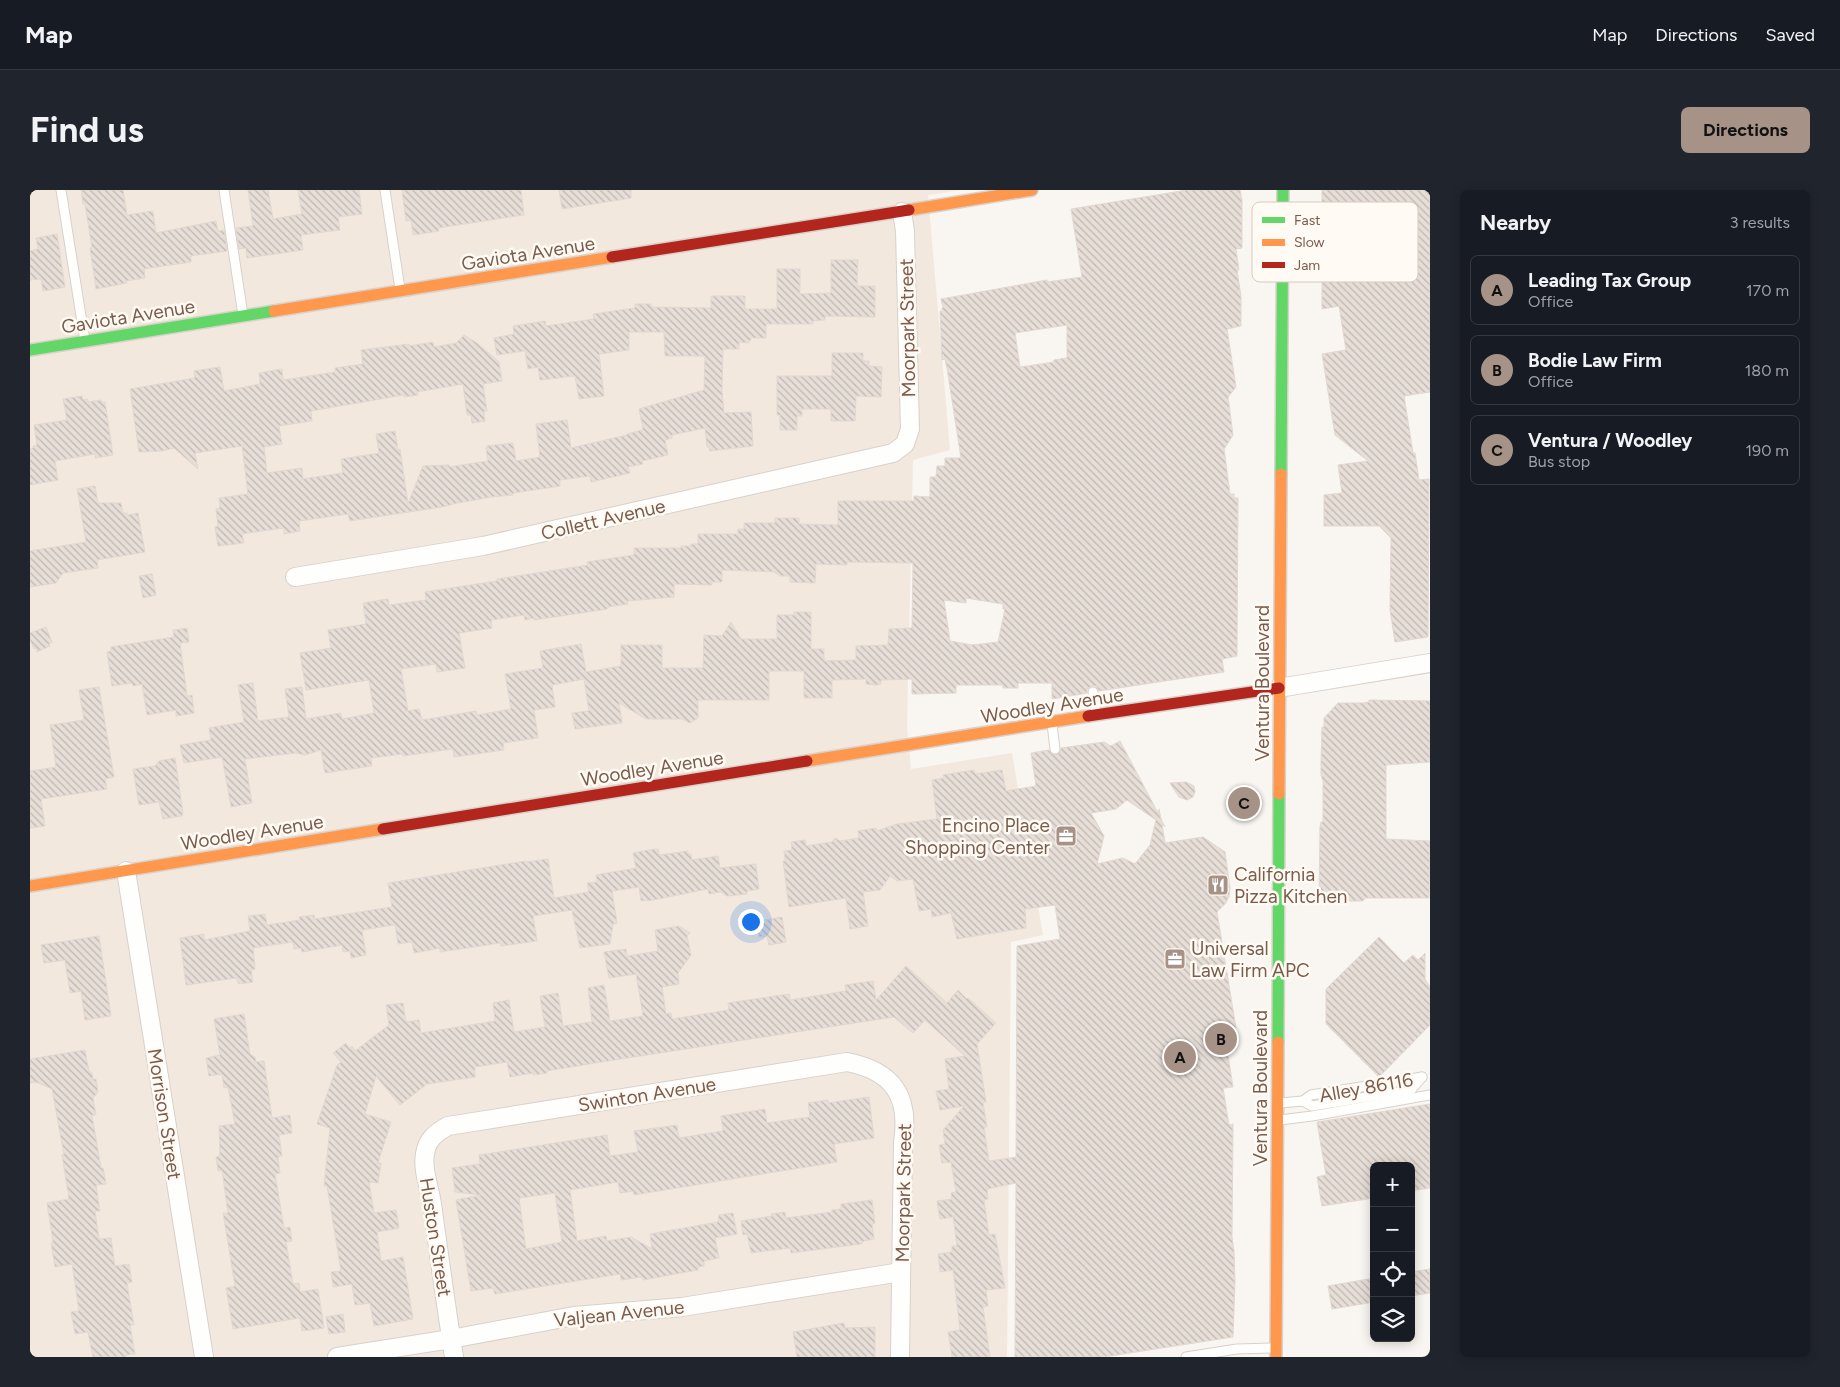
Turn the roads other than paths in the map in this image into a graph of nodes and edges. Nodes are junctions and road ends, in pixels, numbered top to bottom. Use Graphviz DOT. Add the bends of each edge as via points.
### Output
graph roads {
  1 [pos="61,190"];
  2 [pos="224,190"];
  3 [pos="385,190"];
  4 [pos="1032,190"];
  5 [pos="902,212"];
  6 [pos="1282,282"];
  7 [pos="400,291"];
  8 [pos="243,316"];
  9 [pos="85,341"];
  10 [pos="30,350"];
  11 [pos="906,444"];
  12 [pos="295,578"];
  13 [pos="1430,663"];
  14 [pos="1279,688"];
  15 [pos="1093,692"];
  16 [pos="1096,716"];
  17 [pos="1052,724"];
  18 [pos="1056,749"];
  19 [pos="126,870"];
  20 [pos="30,886"];
  21 [pos="847,1062"];
  22 [pos="1430,1095"];
  23 [pos="1303,1101"];
  24 [pos="1278,1103"];
  25 [pos="1278,1120"];
  26 [pos="448,1126"];
  27 [pos="901,1272"];
  28 [pos="451,1339"];
  29 [pos="1276,1352"];
  30 [pos="204,1357"];
  31 [pos="337,1357"];
  32 [pos="454,1357"];
  33 [pos="900,1357"];
  34 [pos="1186,1357"];
  1 -- 9 [label="lane"];
  2 -- 8 [label="lane"];
  3 -- 7 [label="lane"];
  4 -- 5 [label="street, Gaviota Avenue"];
  5 -- 7 [label="street, Gaviota Avenue"];
  5 -- 11 [label="street, Moorpark Street" via="910,429"];
  6 -- 14 [label="street, Ventura Boulevard"];
  7 -- 8 [label="street, Gaviota Avenue"];
  8 -- 9 [label="street, Gaviota Avenue"];
  9 -- 10 [label="street, Gaviota Avenue"];
  11 -- 12 [label="street, Collett Avenue" via="893,453 482,546"];
  13 -- 14 [label="street"];
  14 -- 16 [label="street, Woodley Avenue"];
  14 -- 24 [label="street, Ventura Boulevard"];
  15 -- 16 [label="lane"];
  16 -- 17 [label="street, Woodley Avenue"];
  17 -- 18 [label="lane"];
  17 -- 19 [label="street, Woodley Avenue"];
  19 -- 20 [label="street, Woodley Avenue"];
  19 -- 30 [label="street, Morrison Street"];
  21 -- 26 [label="street, Swinton Avenue"];
  21 -- 27 [label="street, Moorpark Street" via="860,1064 887,1078 902,1101 906,1124 902,1142"];
  22 -- 25 [label="lane"];
  23 -- 23 [label="lane, Alley 86116" via="1312,1106 1411,1090 1422,1077 1311,1095"];
  23 -- 24 [label="lane, Alley 86116"];
  24 -- 25 [label="street, Ventura Boulevard"];
  25 -- 29 [label="street, Ventura Boulevard"];
  26 -- 28 [label="street, Huston Street" via="427,1144 424,1156"];
  27 -- 28 [label="street, Valjean Avenue" via="682,1307 574,1316"];
  27 -- 33 [label="street, Moorpark Street"];
  28 -- 31 [label="street, Valjean Avenue"];
  28 -- 32 [label="street, Huston Street"];
  29 -- 34 [label="lane" via="1237,1349"];
}
